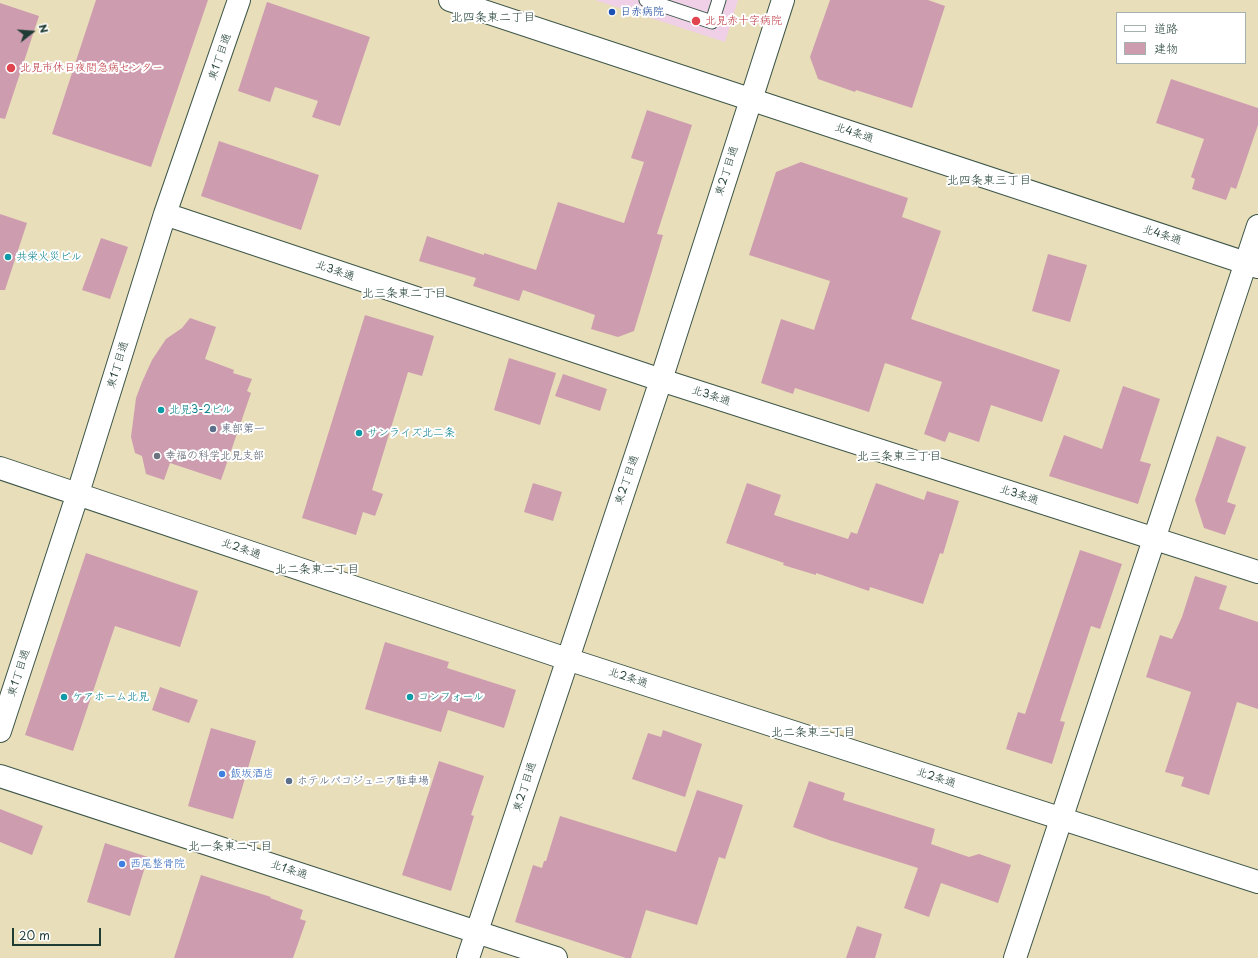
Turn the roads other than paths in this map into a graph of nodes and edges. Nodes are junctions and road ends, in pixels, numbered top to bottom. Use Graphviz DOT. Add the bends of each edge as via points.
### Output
graph roads {
  1 [pos="240,0"];
  2 [pos="450,0"];
  3 [pos="646,0"];
  4 [pos="719,0"];
  5 [pos="783,0"];
  6 [pos="750,99"];
  7 [pos="165,214"];
  8 [pos="1258,226"];
  9 [pos="1252,265"];
  10 [pos="661,380"];
  11 [pos="0,468"];
  12 [pos="78,493"];
  13 [pos="1154,539"];
  14 [pos="1258,572"];
  15 [pos="567,659"];
  16 [pos="0,731"];
  17 [pos="0,776"];
  18 [pos="1060,818"];
  19 [pos="1258,882"];
  20 [pos="476,932"];
  21 [pos="468,958"];
  22 [pos="556,958"];
  23 [pos="1015,958"];
  1 -- 7 [label="street, 東1丁目通"];
  2 -- 6 [label="street, 北4条通"];
  3 -- 4 [label="lane" via="712,22"];
  5 -- 6 [label="street, 東2丁目通"];
  6 -- 9 [label="street, 北4条通"];
  6 -- 10 [label="street, 東2丁目通"];
  7 -- 10 [label="street, 北3条通"];
  7 -- 12 [label="street, 東1丁目通"];
  8 -- 9 [label="street"];
  9 -- 13 [label="street"];
  10 -- 13 [label="street, 北3条通"];
  10 -- 15 [label="street, 東2丁目通"];
  11 -- 12 [label="street, 北2条通"];
  12 -- 15 [label="street, 北2条通"];
  12 -- 16 [label="street, 東1丁目通"];
  13 -- 14 [label="street, 北3条通"];
  13 -- 18 [label="street"];
  15 -- 18 [label="street, 北2条通"];
  15 -- 20 [label="street, 東2丁目通"];
  17 -- 20 [label="street, 北1条通"];
  18 -- 19 [label="street, 北2条通"];
  18 -- 23 [label="street"];
  20 -- 21 [label="street, 東2丁目通"];
  20 -- 22 [label="street, 北1条通"];
}
